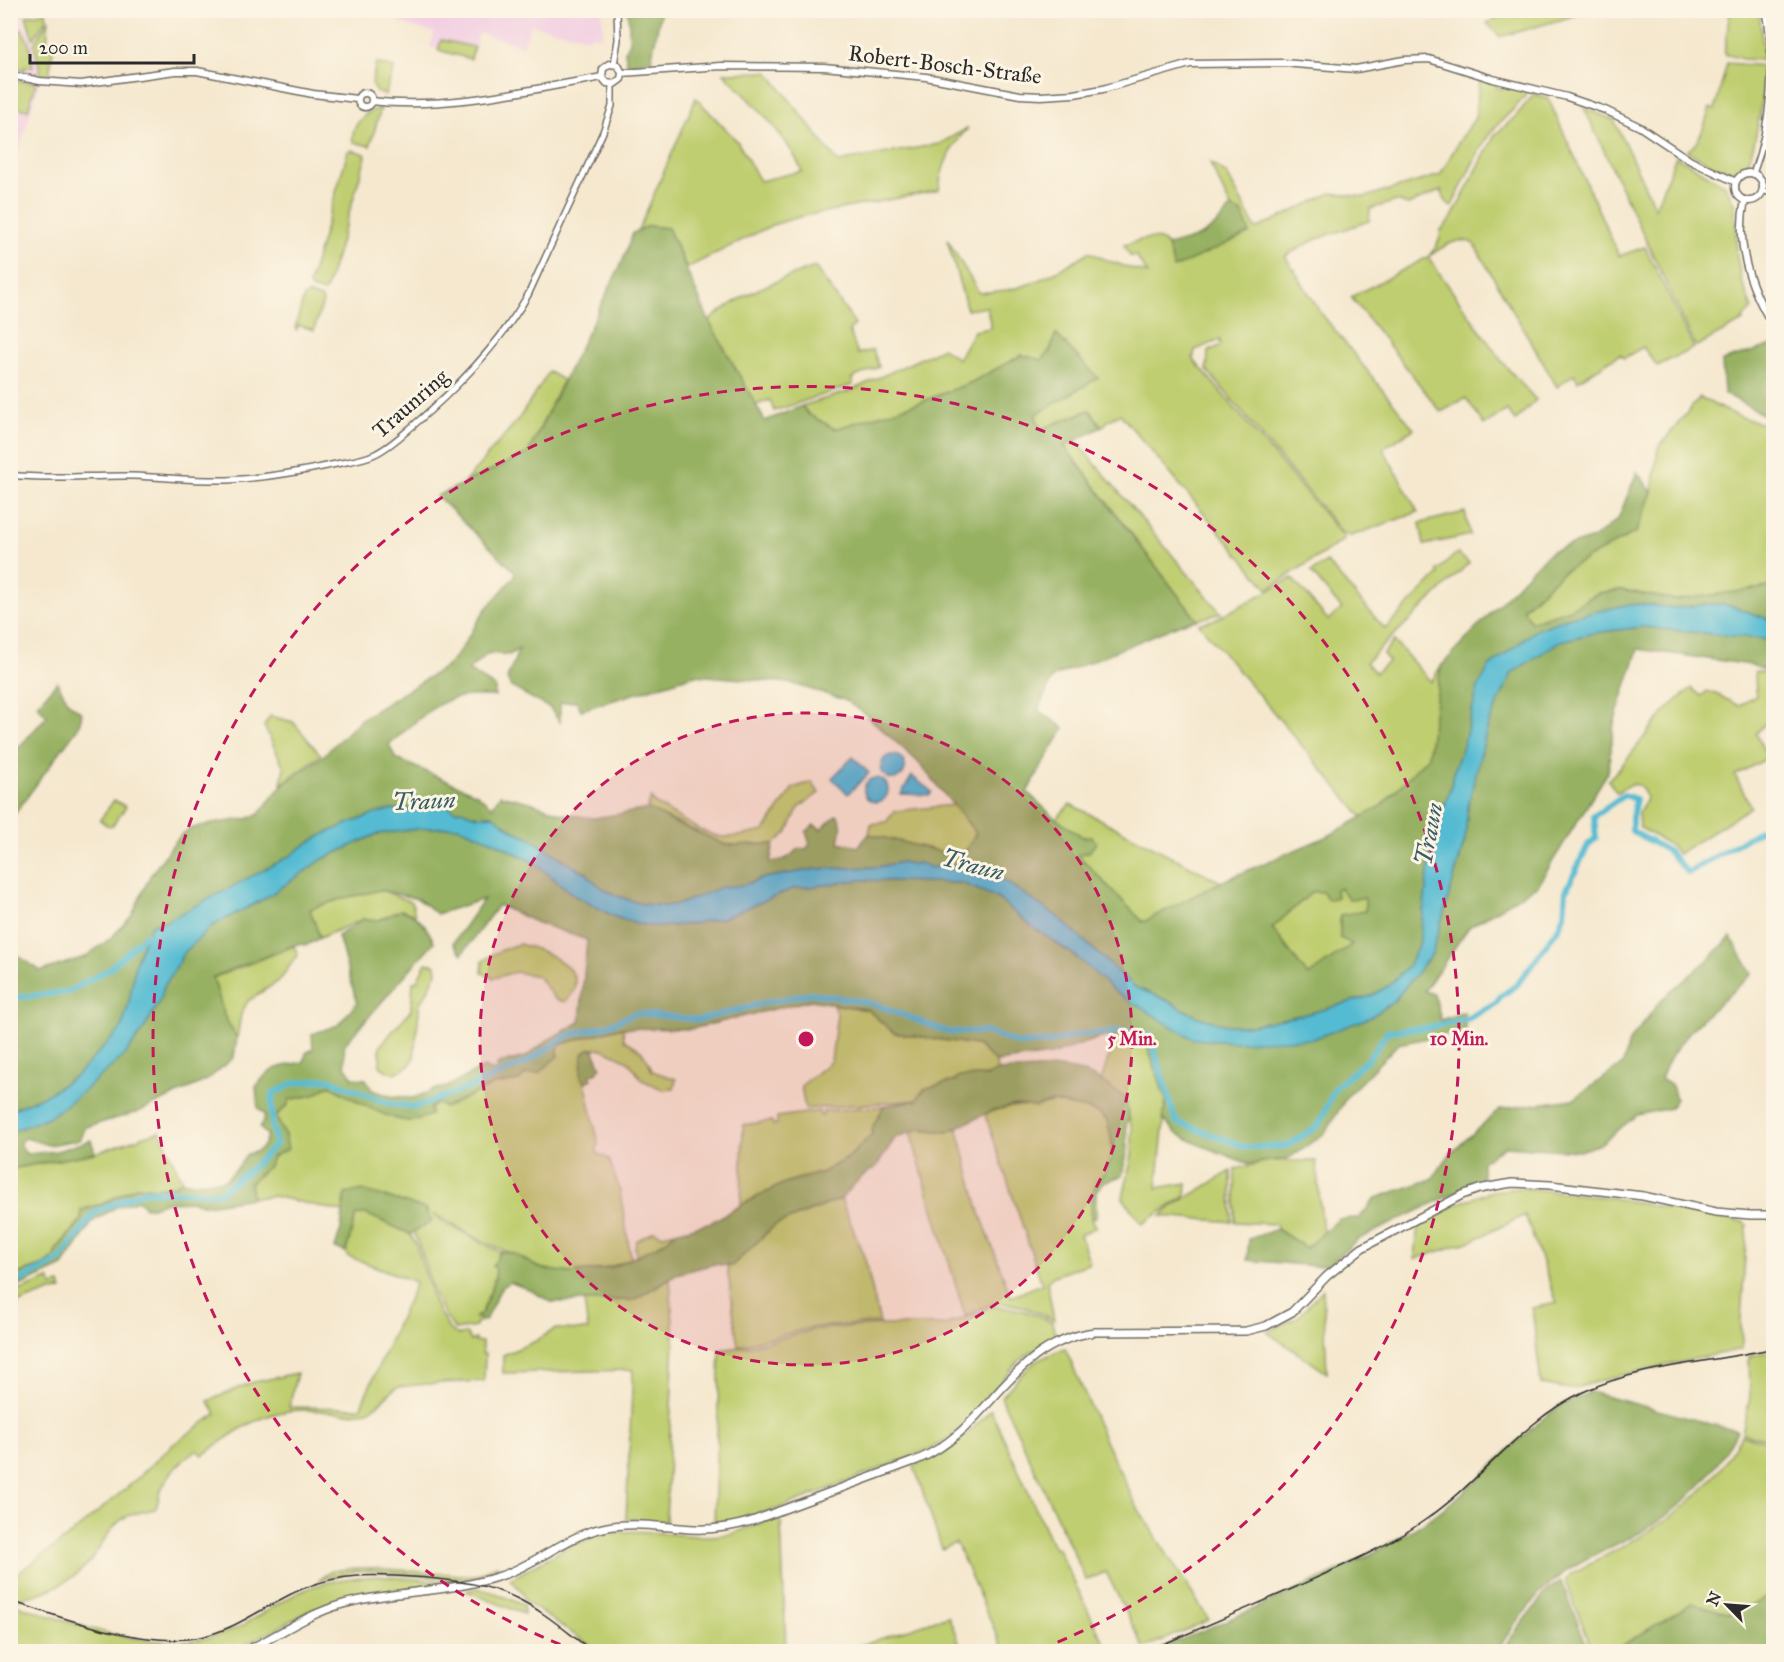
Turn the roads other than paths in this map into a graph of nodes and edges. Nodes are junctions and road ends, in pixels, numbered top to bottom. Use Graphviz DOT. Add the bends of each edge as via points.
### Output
graph roads {
  1 [pos="617,10"];
  2 [pos="1766,10"];
  3 [pos="614,64"];
  4 [pos="622,73"];
  5 [pos="10,75"];
  6 [pos="602,77"];
  7 [pos="612,84"];
  8 [pos="1753,174"];
  9 [pos="1736,182"];
  10 [pos="1762,190"];
  11 [pos="1773,194"];
  12 [pos="1745,200"];
  13 [pos="1773,327"];
  14 [pos="10,475"];
  15 [pos="1773,1215"];
  16 [pos="244,1652"];
  1 -- 3 [label="street"];
  2 -- 8 [label="street" via="1771,52 1769,103"];
  3 -- 4 [label="main road"];
  3 -- 6 [label="main road" via="604,67"];
  4 -- 7 [label="main road" via="619,81"];
  4 -- 9 [label="main road, Robert-Bosch-Straße" via="721,66 824,67 926,77 1041,96 1103,89 1190,64 1283,63 1356,69 1430,59 1605,110 1640,127 1691,161"];
  5 -- 6 [label="main road" via="81,84 175,71 205,72 313,94 357,99 365,93 372,101 393,103 456,100"];
  6 -- 7 [label="main road"];
  7 -- 14 [label="street, Traunring" via="612,106 603,132 515,317 455,387 395,442 352,460 294,473 230,480"];
  8 -- 9 [label="main road" via="1741,176"];
  8 -- 10 [label="main road" via="1761,182"];
  9 -- 12 [label="main road" via="1737,194"];
  10 -- 11 [label="street"];
  10 -- 12 [label="main road" via="1758,197"];
  12 -- 13 [label="main road" via="1742,241 1748,271"];
  15 -- 16 [label="main road" via="1716,1212 1643,1196 1550,1185 1512,1183 1479,1189 1362,1248 1292,1312 1272,1324 1245,1331 1094,1332 1046,1348 1021,1367 957,1436 917,1460 729,1527 627,1525 594,1530 504,1575 473,1584 341,1604"];
}
